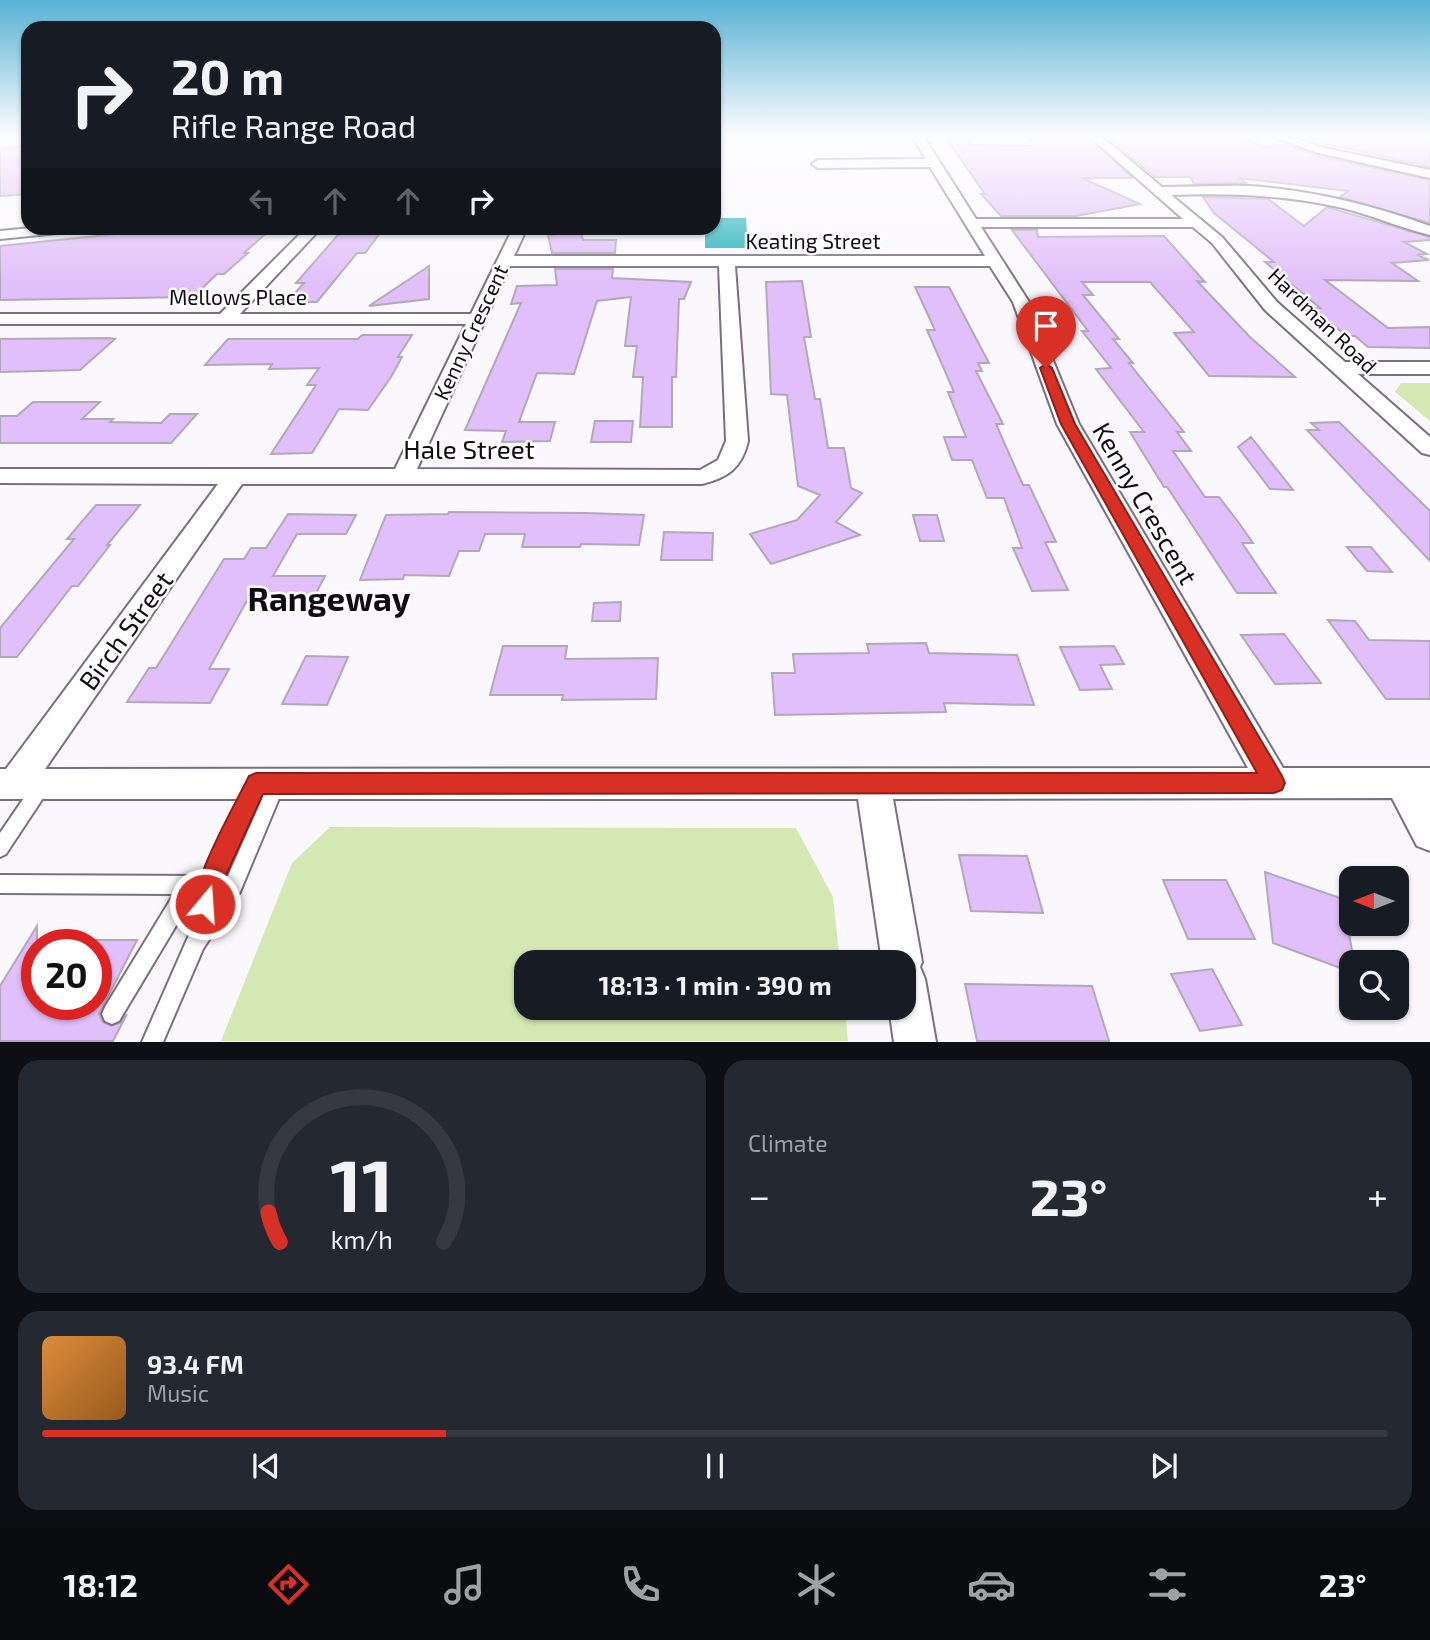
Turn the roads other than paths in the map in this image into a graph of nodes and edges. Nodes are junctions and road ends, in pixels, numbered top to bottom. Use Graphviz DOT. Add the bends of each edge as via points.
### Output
graph roads {
  1 [pos="948,186"];
  2 [pos="1151,186"];
  3 [pos="1157,191"];
  4 [pos="972,223"];
  5 [pos="1197,223"];
  6 [pos="1430,231"];
  7 [pos="21,233"];
  8 [pos="0,235"];
  9 [pos="307,235"];
  10 [pos="517,235"];
  11 [pos="504,261"];
  12 [pos="727,261"];
  13 [pos="996,261"];
  14 [pos="476,318"];
  15 [pos="0,319"];
  16 [pos="225,319"];
  17 [pos="1338,368"];
  18 [pos="1430,368"];
  19 [pos="1430,448"];
  20 [pos="403,475"];
  21 [pos="0,476"];
  22 [pos="235,477"];
  23 [pos="20,783"];
  24 [pos="267,783"];
  25 [pos="873,783"];
  26 [pos="1274,783"];
  27 [pos="1415,783"];
  28 [pos="1430,834"];
  29 [pos="0,848"];
  30 [pos="0,884"];
  31 [pos="199,885"];
  32 [pos="233,885"];
  33 [pos="196,942"];
  34 [pos="900,950"];
  35 [pos="112,1014"];
  36 [pos="912,1020"];
  37 [pos="152,1041"];
  38 [pos="915,1041"];
  1 -- 4 [label="street, Kenny Crescent"];
  2 -- 3 [label="street, Hardman Road"];
  3 -- 5 [label="street, Hardman Road"];
  3 -- 6 [label="street" via="1292,194"];
  4 -- 5 [label="street"];
  4 -- 13 [label="street, Kenny Crescent"];
  5 -- 17 [label="street, Hardman Road" via="1217,240 1270,306"];
  7 -- 8 [label="street"];
  9 -- 16 [label="street"];
  10 -- 11 [label="street, Kenny Crescent"];
  11 -- 12 [label="street, Keating Street"];
  11 -- 14 [label="street, Kenny Crescent"];
  12 -- 13 [label="street, Keating Street"];
  12 -- 20 [label="street, Hale Street" via="737,441 734,458 720,471 702,477"];
  13 -- 26 [label="street, Kenny Crescent" via="1030,322 1068,424"];
  14 -- 16 [label="street, Mellows Place"];
  14 -- 20 [label="street, Kenny Crescent"];
  15 -- 16 [label="street, Mellows Place"];
  17 -- 18 [label="street"];
  17 -- 19 [label="street, Hardman Road"];
  20 -- 22 [label="street, Hale Street"];
  21 -- 22 [label="street, Hale Street"];
  22 -- 23 [label="street, Birch Street"];
  23 -- 24 [label="street"];
  23 -- 29 [label="lane"];
  24 -- 25 [label="street"];
  24 -- 31 [label="lane"];
  24 -- 32 [label="lane"];
  25 -- 26 [label="street"];
  25 -- 34 [label="street"];
  26 -- 27 [label="street"];
  27 -- 28 [label="street"];
  30 -- 31 [label="lane"];
  31 -- 32 [label="lane"];
  31 -- 33 [label="lane"];
  31 -- 35 [label="lane"];
  32 -- 33 [label="lane"];
  33 -- 37 [label="lane"];
  36 -- 38 [label="street"];
}
